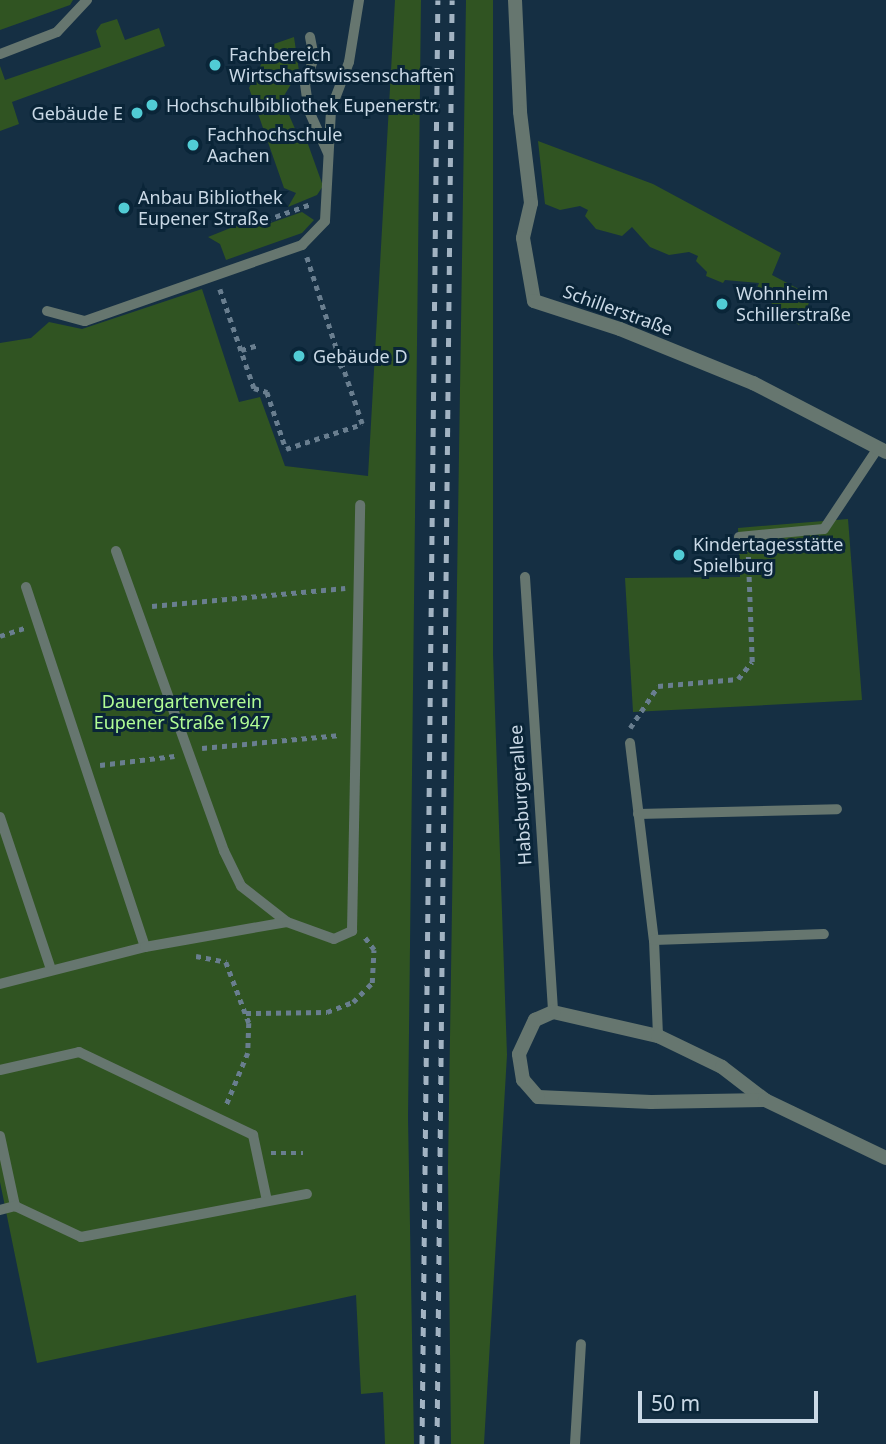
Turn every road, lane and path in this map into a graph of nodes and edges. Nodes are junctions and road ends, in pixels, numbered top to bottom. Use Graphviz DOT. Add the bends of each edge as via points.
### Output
graph roads {
  1 [pos="87,0"];
  2 [pos="359,0"];
  3 [pos="515,0"];
  4 [pos="310,37"];
  5 [pos="0,54"];
  6 [pos="330,157"];
  7 [pos="328,198"];
  8 [pos="266,220"];
  9 [pos="302,245"];
  10 [pos="215,275"];
  11 [pos="47,311"];
  12 [pos="259,345"];
  13 [pos="241,351"];
  14 [pos="338,353"];
  15 [pos="339,366"];
  16 [pos="882,450"];
  17 [pos="360,505"];
  18 [pos="738,537"];
  19 [pos="116,551"];
  20 [pos="748,556"];
  21 [pos="525,577"];
  22 [pos="26,587"];
  23 [pos="360,587"];
  24 [pos="136,607"];
  25 [pos="39,623"];
  26 [pos="0,636"];
  27 [pos="358,733"];
  28 [pos="630,743"];
  29 [pos="188,752"];
  30 [pos="86,766"];
  31 [pos="836,809"];
  32 [pos="638,814"];
  33 [pos="0,817"];
  34 [pos="286,922"];
  35 [pos="824,934"];
  36 [pos="654,940"];
  37 [pos="157,945"];
  38 [pos="145,947"];
  39 [pos="374,950"];
  40 [pos="51,969"];
  41 [pos="0,984"];
  42 [pos="553,1012"];
  43 [pos="246,1013"];
  44 [pos="658,1036"];
  45 [pos="0,1070"];
  46 [pos="765,1100"];
  47 [pos="220,1120"];
  48 [pos="0,1136"];
  49 [pos="256,1152"];
  50 [pos="303,1153"];
  51 [pos="886,1158"];
  52 [pos="307,1194"];
  53 [pos="267,1201"];
  54 [pos="15,1206"];
  55 [pos="0,1210"];
  56 [pos="581,1344"];
  57 [pos="575,1444"];
  1 -- 5 [label="lane" via="57,32"];
  2 -- 6 [label="lane" via="349,62 331,109"];
  3 -- 16 [label="street, Schillerstraße" via="520,112 531,203 523,238 534,301 620,329 753,383"];
  4 -- 6 [label="lane" via="314,57 304,85 309,111"];
  6 -- 7 [label="lane"];
  7 -- 8 [label="path"];
  7 -- 9 [label="lane" via="325,221"];
  9 -- 10 [label="lane"];
  9 -- 14 [label="path"];
  10 -- 11 [label="lane" via="85,321"];
  10 -- 13 [label="path"];
  12 -- 13 [label="path"];
  13 -- 15 [label="path" via="254,388 267,393 286,449 362,424"];
  16 -- 18 [label="lane" via="824,529"];
  17 -- 23 [label="lane"];
  19 -- 24 [label="lane"];
  20 -- 28 [label="path" via="752,662 738,680 658,686 630,724"];
  21 -- 42 [label="lane, Habsburgerallee"];
  22 -- 25 [label="lane"];
  23 -- 24 [label="path"];
  23 -- 27 [label="lane"];
  24 -- 29 [label="lane"];
  25 -- 26 [label="path"];
  25 -- 30 [label="lane"];
  27 -- 29 [label="path"];
  27 -- 34 [label="lane" via="352,930 334,939"];
  28 -- 32 [label="lane"];
  29 -- 30 [label="path"];
  29 -- 34 [label="lane" via="241,886"];
  30 -- 38 [label="lane"];
  31 -- 32 [label="lane"];
  32 -- 36 [label="lane"];
  33 -- 40 [label="lane"];
  34 -- 37 [label="lane"];
  35 -- 36 [label="lane"];
  36 -- 44 [label="lane"];
  37 -- 38 [label="lane"];
  37 -- 43 [label="path" via="166,953 226,962"];
  38 -- 40 [label="lane"];
  39 -- 43 [label="path" via="372,984 353,1002 327,1012"];
  40 -- 41 [label="lane"];
  42 -- 44 [label="street"];
  42 -- 46 [label="street" via="535,1020 519,1054 523,1080 538,1097"];
  43 -- 47 [label="path" via="251,1036 248,1053"];
  44 -- 46 [label="street" via="722,1067"];
  45 -- 47 [label="lane" via="79,1052"];
  46 -- 51 [label="street"];
  47 -- 49 [label="lane" via="253,1135"];
  48 -- 54 [label="lane"];
  49 -- 50 [label="path"];
  49 -- 53 [label="lane"];
  52 -- 53 [label="lane"];
  53 -- 54 [label="lane" via="81,1237"];
  54 -- 55 [label="lane"];
  56 -- 57 [label="lane"];
}
